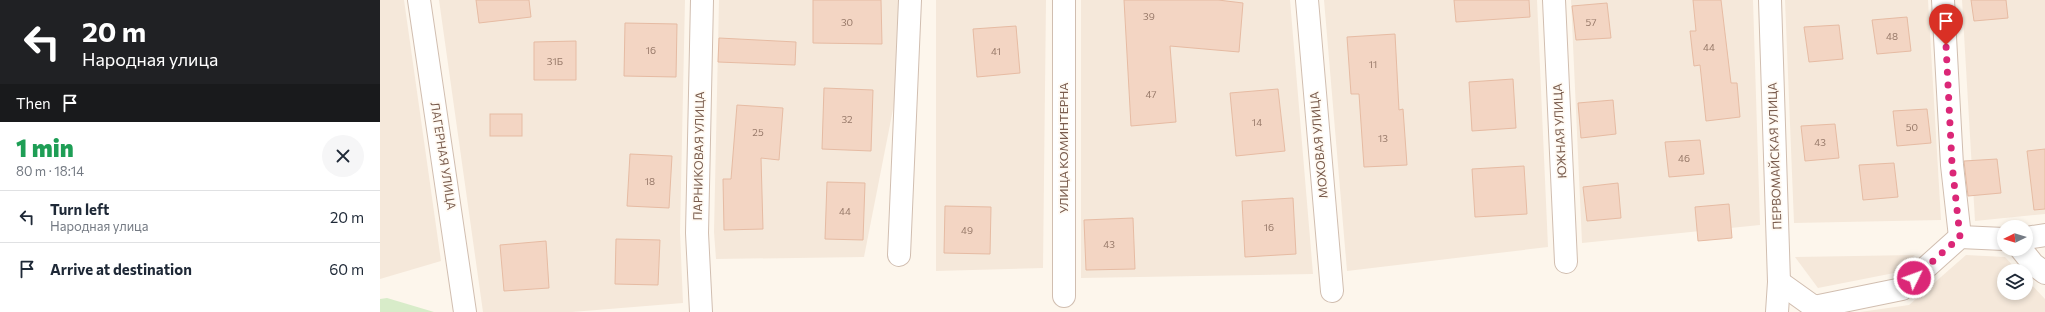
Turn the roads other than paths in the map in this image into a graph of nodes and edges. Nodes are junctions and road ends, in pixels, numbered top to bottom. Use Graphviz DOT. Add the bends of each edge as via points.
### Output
graph roads {
  1 [pos="419,0"];
  2 [pos="702,0"];
  3 [pos="910,0"];
  4 [pos="1064,0"];
  5 [pos="1307,0"];
  6 [pos="1554,0"];
  7 [pos="1770,0"];
  8 [pos="1943,0"];
  9 [pos="2045,235"];
  10 [pos="1960,237"];
  11 [pos="2033,237"];
  12 [pos="1997,239"];
  13 [pos="899,255"];
  14 [pos="2027,256"];
  15 [pos="1566,262"];
  16 [pos="2045,273"];
  17 [pos="1779,282"];
  18 [pos="1332,290"];
  19 [pos="1064,296"];
  20 [pos="466,312"];
  21 [pos="701,312"];
  22 [pos="1777,312"];
  1 -- 20 [label="street, ЛАГЕРНАЯ УЛИЦА"];
  2 -- 21 [label="street, ПАРНИКОВАЯ УЛИЦА" via="697,233"];
  3 -- 13 [label="street"];
  4 -- 19 [label="street, УЛИЦА КОМИНТЕРНА"];
  5 -- 18 [label="street, МОХОВАЯ УЛИЦА"];
  6 -- 15 [label="street, ЮЖНАЯ УЛИЦА"];
  7 -- 17 [label="street, ПЕРВОМАЙСКАЯ УЛИЦА"];
  8 -- 10 [label="street" via="1952,164"];
  9 -- 11 [label="street"];
  10 -- 12 [label="street"];
  10 -- 17 [label="street" via="1902,289 1814,307"];
  14 -- 16 [label="street"];
  17 -- 22 [label="street, ПЕРВОМАЙСКАЯ УЛИЦА"];
}
